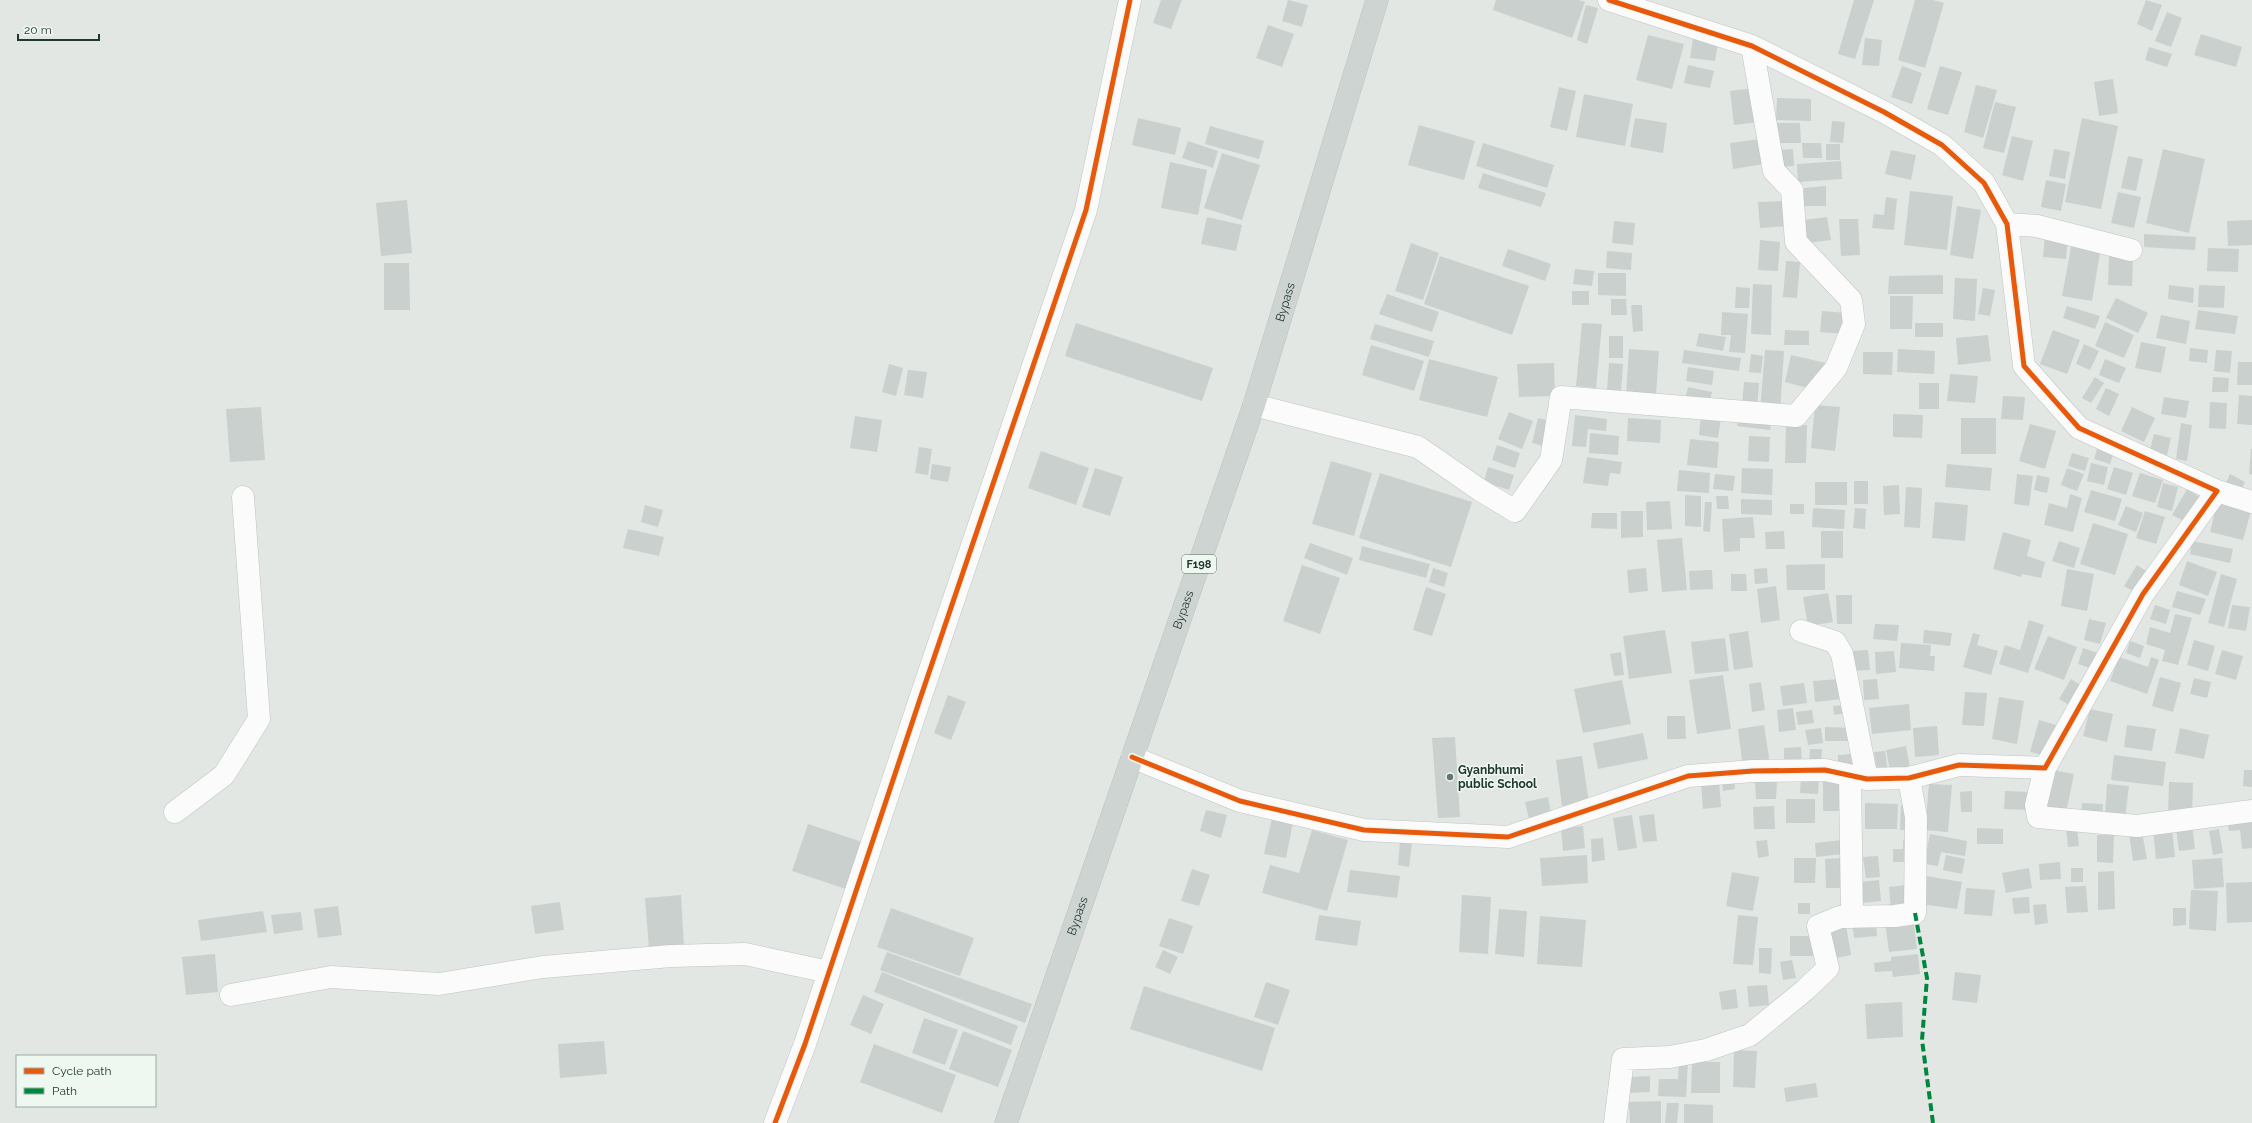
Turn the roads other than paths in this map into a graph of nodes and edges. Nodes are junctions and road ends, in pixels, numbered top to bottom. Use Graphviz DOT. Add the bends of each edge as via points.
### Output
graph roads {
  1 [pos="1130,0"];
  2 [pos="1377,0"];
  3 [pos="1609,0"];
  4 [pos="1752,46"];
  5 [pos="2007,224"];
  6 [pos="2131,250"];
  7 [pos="1254,405"];
  8 [pos="2217,491"];
  9 [pos="243,497"];
  10 [pos="2252,502"];
  11 [pos="1801,631"];
  12 [pos="1132,757"];
  13 [pos="2045,768"];
  14 [pos="1859,777"];
  15 [pos="1910,778"];
  16 [pos="2252,811"];
  17 [pos="175,812"];
  18 [pos="1852,916"];
  19 [pos="829,972"];
  20 [pos="231,994"];
  21 [pos="775,1123"];
  22 [pos="1006,1123"];
  23 [pos="1615,1123"];
  1 -- 19 [label="street" via="1086,210"];
  2 -- 7 [label="main road, Bypass / F198"];
  3 -- 4 [label="street"];
  4 -- 5 [label="street" via="1884,112 1942,145 1984,183"];
  4 -- 7 [label="street" via="1774,171 1792,190 1796,242 1851,300 1854,324 1836,368 1796,416 1561,397 1551,460 1515,511 1418,447"];
  5 -- 6 [label="street" via="2037,226"];
  5 -- 8 [label="street" via="2024,366 2079,428"];
  7 -- 12 [label="main road, Bypass / F198"];
  8 -- 10 [label="street"];
  8 -- 13 [label="street" via="2143,594"];
  9 -- 17 [label="street" via="259,719 224,775"];
  11 -- 14 [label="street" via="1835,642 1842,654"];
  12 -- 14 [label="street" via="1240,801 1364,830 1457,836 1508,837 1688,776 1818,770"];
  12 -- 22 [label="main road, Bypass / F198"];
  13 -- 15 [label="street" via="1959,765"];
  13 -- 16 [label="street" via="2036,805 2038,817 2137,826"];
  14 -- 15 [label="street"];
  14 -- 18 [label="street"];
  15 -- 18 [label="street" via="1916,816 1915,913 1895,916"];
  18 -- 23 [label="street" via="1840,916 1818,926 1828,968 1750,1035 1706,1050 1670,1057 1623,1059"];
  19 -- 20 [label="street" via="744,954 671,956 543,967 439,984 330,977"];
  19 -- 21 [label="street" via="806,1044"];
}
